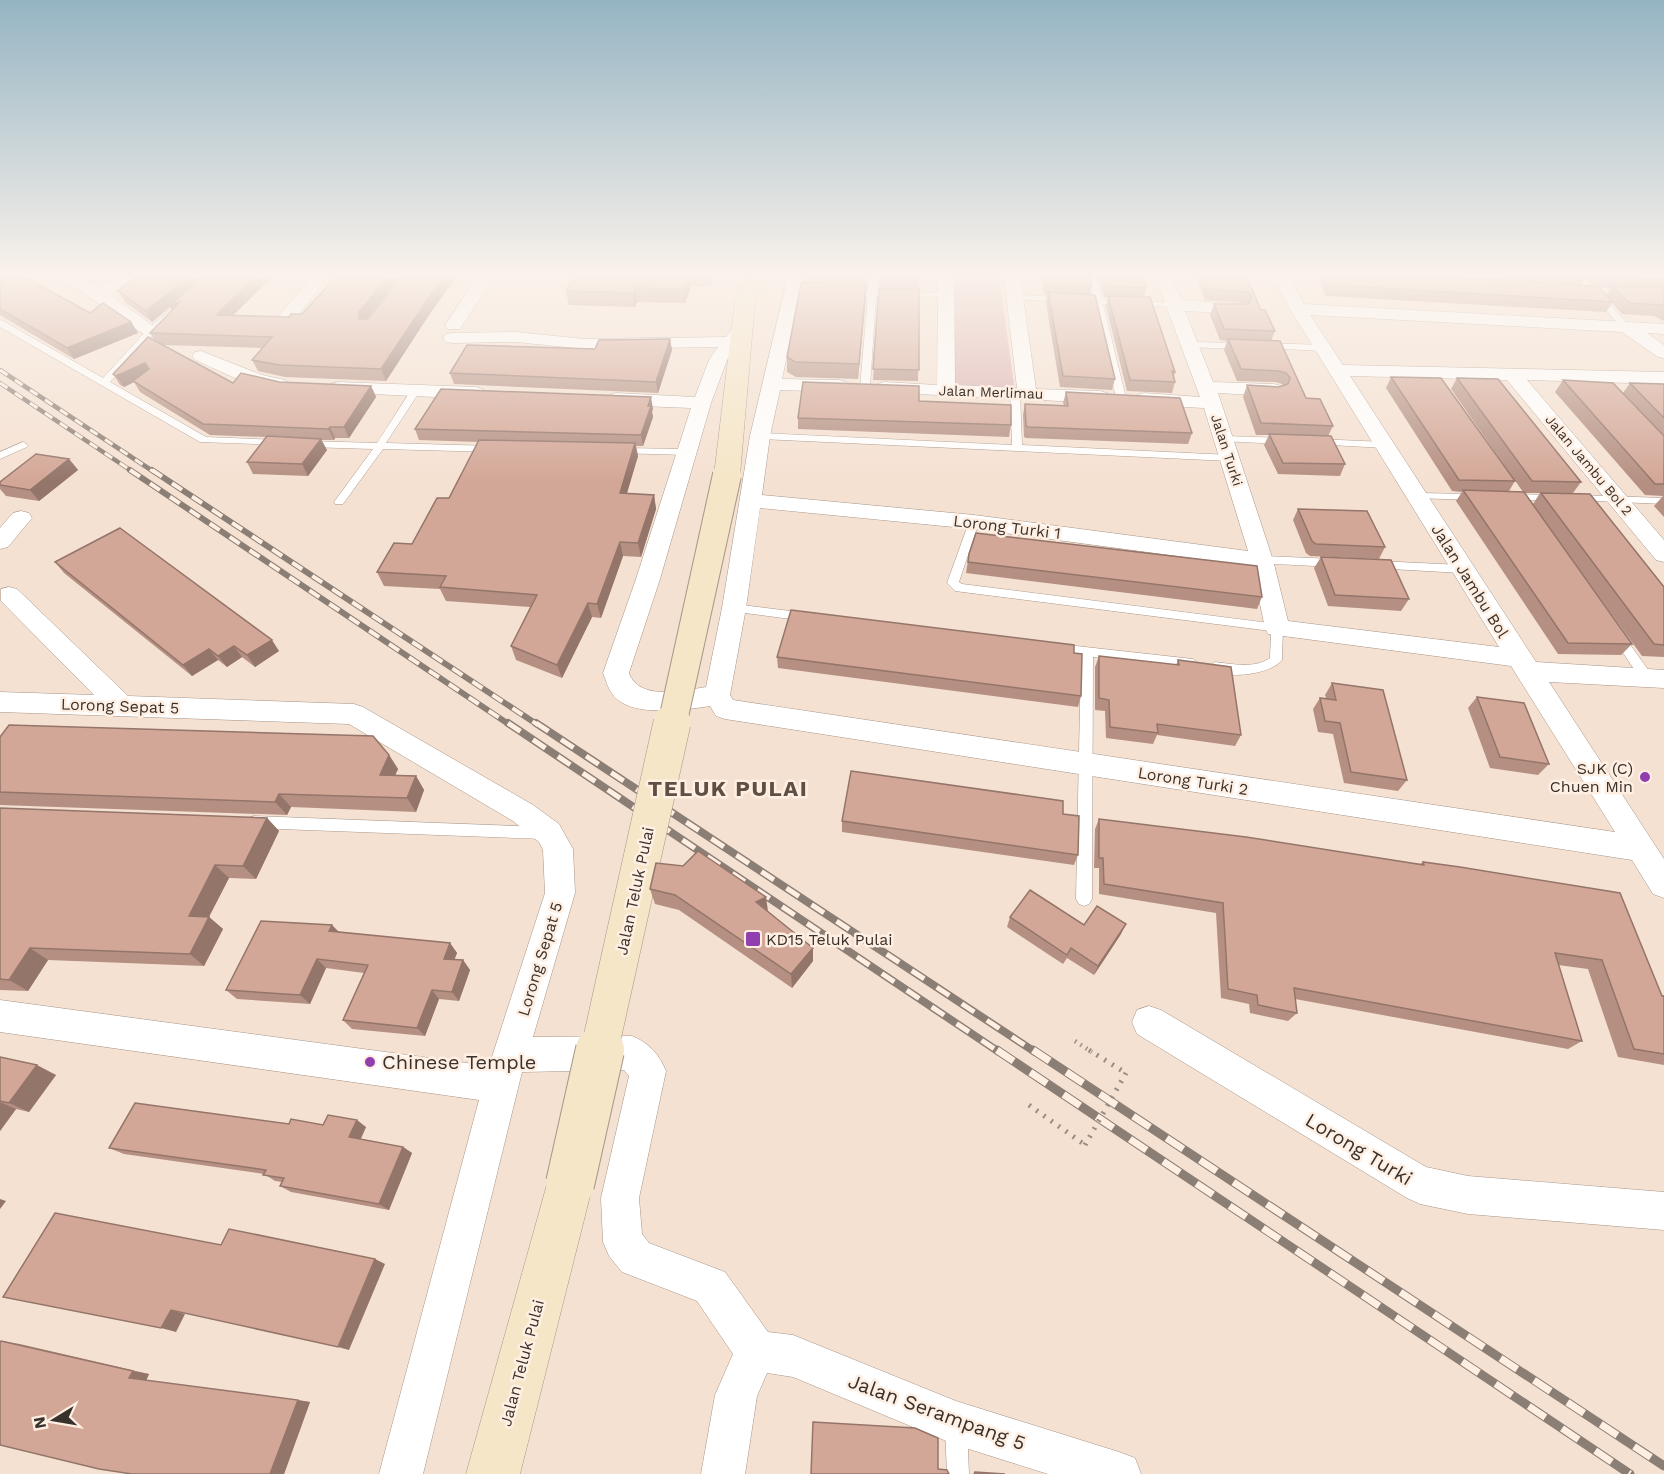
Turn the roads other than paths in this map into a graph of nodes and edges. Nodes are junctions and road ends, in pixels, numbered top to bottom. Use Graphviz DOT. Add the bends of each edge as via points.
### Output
graph roads {
  1 [pos="38,345"];
  2 [pos="139,345"];
  3 [pos="730,345"];
  4 [pos="736,345"];
  5 [pos="781,345"];
  6 [pos="869,345"];
  7 [pos="946,345"];
  8 [pos="1018,345"];
  9 [pos="1108,345"];
  10 [pos="1190,345"];
  11 [pos="1322,345"];
  12 [pos="1324,348"];
  13 [pos="201,356"];
  14 [pos="1338,370"];
  15 [pos="1513,375"];
  16 [pos="1664,378"];
  17 [pos="104,383"];
  18 [pos="770,384"];
  19 [pos="296,386"];
  20 [pos="865,387"];
  21 [pos="318,388"];
  22 [pos="946,390"];
  23 [pos="1274,390"];
  24 [pos="415,391"];
  25 [pos="491,393"];
  26 [pos="1021,393"];
  27 [pos="1209,395"];
  28 [pos="595,398"];
  29 [pos="1121,398"];
  30 [pos="702,403"];
  31 [pos="760,436"];
  32 [pos="1293,441"];
  33 [pos="1304,442"];
  34 [pos="285,443"];
  35 [pos="297,444"];
  36 [pos="23,445"];
  37 [pos="1385,445"];
  38 [pos="379,447"];
  39 [pos="1017,448"];
  40 [pos="1227,448"];
  41 [pos="509,449"];
  42 [pos="604,451"];
  43 [pos="687,452"];
  44 [pos="0,456"];
  45 [pos="1417,496"];
  46 [pos="1618,499"];
  47 [pos="750,500"];
  48 [pos="1664,501"];
  49 [pos="339,502"];
  50 [pos="21,518"];
  51 [pos="974,522"];
  52 [pos="0,542"];
  53 [pos="1664,555"];
  54 [pos="1262,560"];
  55 [pos="1344,564"];
  56 [pos="1368,565"];
  57 [pos="1462,569"];
  58 [pos="9,594"];
  59 [pos="734,608"];
  60 [pos="816,618"];
  61 [pos="1606,621"];
  62 [pos="1277,628"];
  63 [pos="1040,646"];
  64 [pos="1087,651"];
  65 [pos="1523,664"];
  66 [pos="1655,678"];
  67 [pos="717,694"];
  68 [pos="0,702"];
  69 [pos="121,706"];
  70 [pos="1084,764"];
  71 [pos="239,822"];
  72 [pos="549,834"];
  73 [pos="1656,868"];
  74 [pos="1084,899"];
  75 [pos="0,1016"];
  76 [pos="1149,1022"];
  77 [pos="506,1070"];
  78 [pos="1664,1212"];
  79 [pos="756,1351"];
  80 [pos="956,1424"];
  81 [pos="400,1474"];
  82 [pos="493,1474"];
  83 [pos="723,1474"];
  84 [pos="958,1474"];
  85 [pos="1119,1474"];
  1 -- 17 [label="lane"];
  2 -- 17 [label="lane"];
  3 -- 30 [label="street" via="718,360"];
  4 -- 82 [label="main road, Jalan Teluk Pulai, bridge" via="727,475 570,1184"];
  5 -- 18 [label="street"];
  6 -- 20 [label="lane"];
  7 -- 22 [label="street"];
  8 -- 26 [label="street"];
  9 -- 29 [label="lane"];
  10 -- 12 [label="lane"];
  10 -- 27 [label="street, Jalan Turki"];
  11 -- 12 [label="street, Jalan Jambu Bol"];
  12 -- 14 [label="street, Jalan Jambu Bol"];
  13 -- 19 [label="street" via="256,379"];
  14 -- 15 [label="street" via="1435,377"];
  14 -- 37 [label="street, Jalan Jambu Bol"];
  15 -- 16 [label="street" via="1601,380"];
  15 -- 46 [label="street, Jalan Jambu Bol 2"];
  17 -- 34 [label="lane" via="204,440"];
  18 -- 20 [label="street, Jalan Merlimau"];
  18 -- 31 [label="street"];
  20 -- 22 [label="street, Jalan Merlimau"];
  21 -- 24 [label="street"];
  22 -- 26 [label="street, Jalan Merlimau"];
  23 -- 27 [label="street, Jalan Merlimau"];
  24 -- 25 [label="street"];
  24 -- 38 [label="lane"];
  26 -- 29 [label="street, Jalan Merlimau"];
  26 -- 39 [label="lane"];
  27 -- 29 [label="street, Jalan Merlimau"];
  27 -- 40 [label="street, Jalan Turki"];
  28 -- 30 [label="street"];
  30 -- 43 [label="street"];
  31 -- 39 [label="lane"];
  31 -- 47 [label="street"];
  32 -- 40 [label="lane"];
  33 -- 37 [label="lane"];
  35 -- 38 [label="lane"];
  36 -- 44 [label="lane"];
  37 -- 45 [label="street, Jalan Jambu Bol"];
  38 -- 41 [label="lane"];
  38 -- 49 [label="lane"];
  39 -- 40 [label="lane"];
  40 -- 54 [label="street, Jalan Turki"];
  42 -- 43 [label="lane"];
  43 -- 67 [label="street" via="616,673 623,690 640,700 692,699"];
  45 -- 46 [label="lane"];
  45 -- 57 [label="street, Jalan Jambu Bol"];
  46 -- 48 [label="lane"];
  46 -- 53 [label="street, Jalan Jambu Bol 2"];
  47 -- 51 [label="street, Lorong Turki 1"];
  47 -- 59 [label="street"];
  50 -- 52 [label="street"];
  51 -- 54 [label="street, Lorong Turki 1"];
  51 -- 62 [label="lane" via="953,583 959,588"];
  54 -- 55 [label="lane"];
  54 -- 62 [label="street, Jalan Turki"];
  56 -- 57 [label="lane"];
  57 -- 65 [label="street, Jalan Jambu Bol"];
  58 -- 69 [label="street"];
  59 -- 60 [label="lane"];
  59 -- 67 [label="street"];
  61 -- 66 [label="lane"];
  62 -- 64 [label="lane" via="1276,660 1268,667 1248,670"];
  62 -- 65 [label="street"];
  63 -- 64 [label="lane"];
  64 -- 70 [label="lane"];
  65 -- 66 [label="street"];
  65 -- 73 [label="street, Jalan Jambu Bol"];
  67 -- 70 [label="street, Lorong Turki 2" via="725,709 745,713"];
  68 -- 69 [label="street, Lorong Sepat 5"];
  69 -- 72 [label="street, Lorong Sepat 5" via="354,714 523,813"];
  70 -- 73 [label="street, Lorong Turki 2"];
  70 -- 74 [label="lane"];
  71 -- 72 [label="lane"];
  72 -- 77 [label="street, Lorong Sepat 5" via="558,849 560,893"];
  75 -- 77 [label="street"];
  76 -- 78 [label="street, Lorong Turki" via="1420,1185 1468,1195"];
  77 -- 79 [label="street" via="632,1053 648,1071 620,1198 623,1242 636,1258 711,1286"];
  77 -- 81 [label="street, Lorong Sepat 5"];
  79 -- 80 [label="street, Jalan Serampang 5" via="793,1356"];
  79 -- 83 [label="street" via="736,1395"];
  80 -- 84 [label="lane"];
  80 -- 85 [label="street, Jalan Serampang 5"];
}
